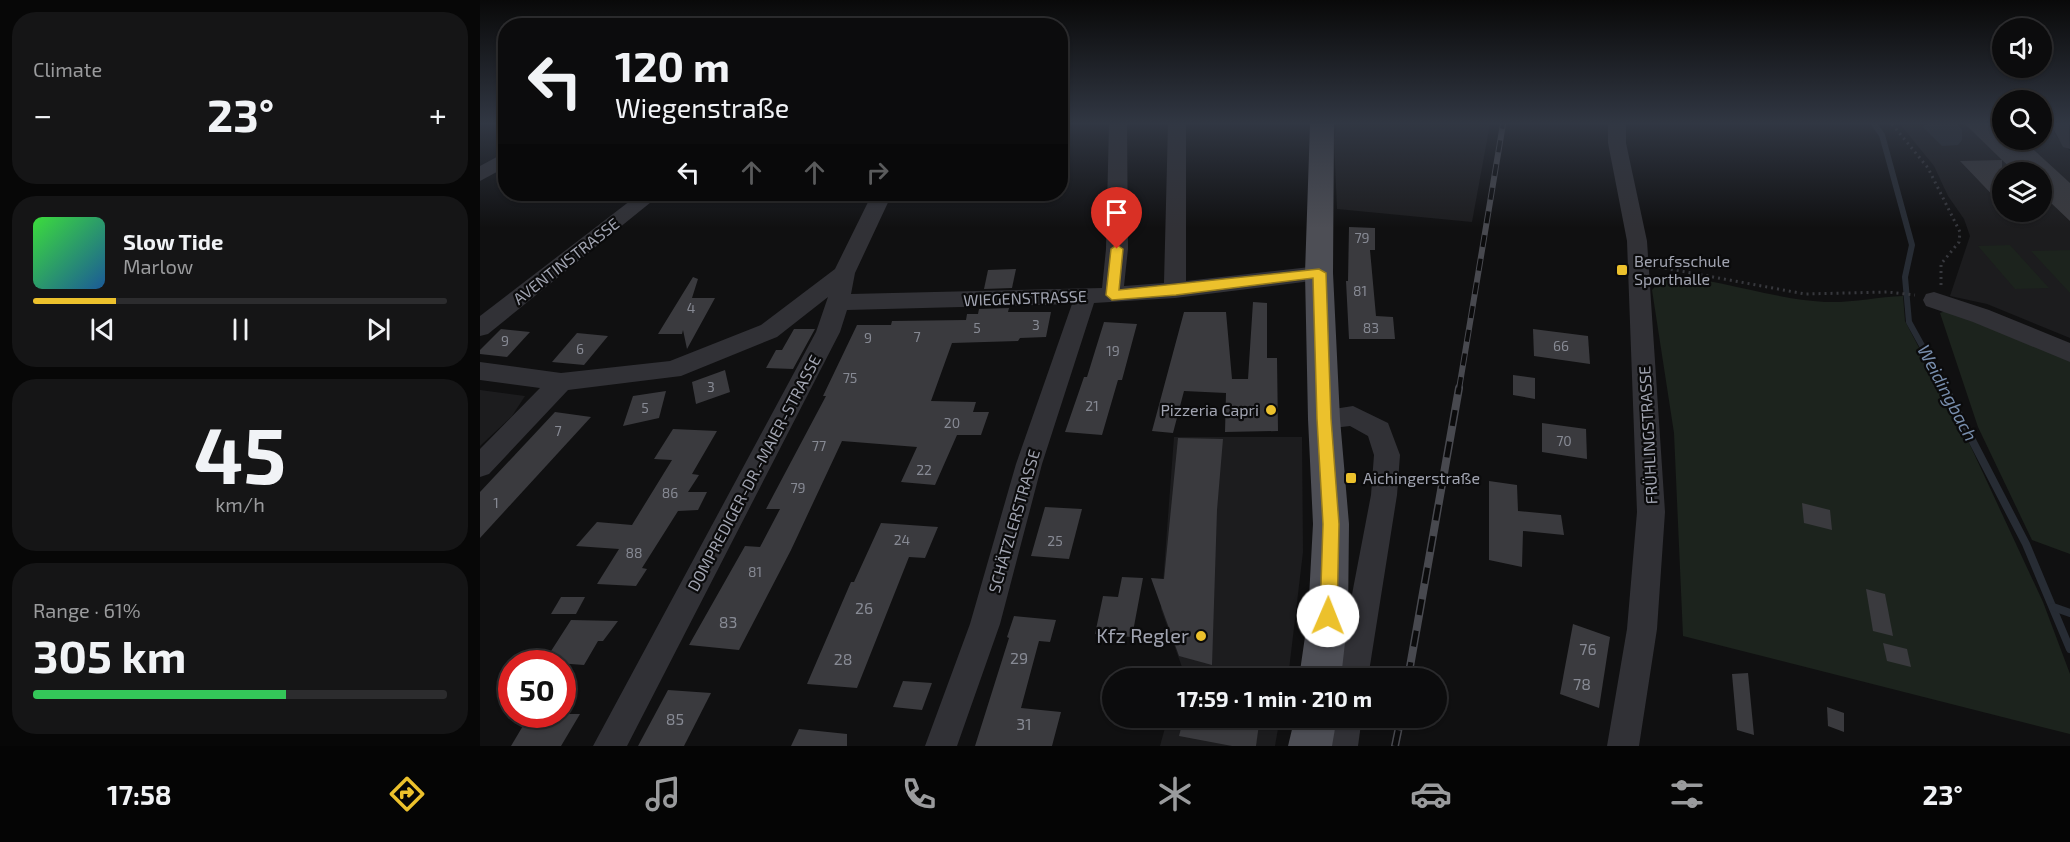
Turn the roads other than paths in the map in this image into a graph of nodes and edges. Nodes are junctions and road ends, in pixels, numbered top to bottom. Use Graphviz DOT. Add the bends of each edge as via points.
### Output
graph roads {
  1 [pos="1118,159"];
  2 [pos="1177,159"];
  3 [pos="1321,159"];
  4 [pos="1620,159"];
  5 [pos="498,163"];
  6 [pos="480,175"];
  7 [pos="642,201"];
  8 [pos="879,201"];
  9 [pos="844,273"];
  10 [pos="1319,273"];
  11 [pos="1176,291"];
  12 [pos="1099,295"];
  13 [pos="1927,298"];
  14 [pos="838,302"];
  15 [pos="480,328"];
  16 [pos="2070,353"];
  17 [pos="480,371"];
  18 [pos="561,382"];
  19 [pos="1324,419"];
  20 [pos="480,466"];
  21 [pos="1321,668"];
  22 [pos="1354,668"];
  23 [pos="1314,728"];
  24 [pos="1344,728"];
  25 [pos="609,746"];
  26 [pos="941,746"];
  27 [pos="1310,746"];
  28 [pos="1342,746"];
  29 [pos="1623,746"];
  1 -- 12 [label="street, SCHÄTZLERSTRASSE" via="1117,249"];
  2 -- 11 [label="street"];
  3 -- 10 [label="main road"];
  4 -- 29 [label="street, FRÜHLINGSTRASSE" via="1639,268 1651,512 1642,629"];
  5 -- 6 [label="street"];
  7 -- 15 [label="street, AVENTINSTRASSE"];
  8 -- 9 [label="street, DOMPREDIGER-DR.-MAIER-STRASSE"];
  9 -- 14 [label="street, DOMPREDIGER-DR.-MAIER-STRASSE"];
  9 -- 18 [label="street" via="769,331 673,370"];
  10 -- 11 [label="street, WIEGENSTRASSE"];
  10 -- 19 [label="main road"];
  11 -- 12 [label="street, WIEGENSTRASSE"];
  12 -- 14 [label="street, WIEGENSTRASSE"];
  12 -- 26 [label="street, SCHÄTZLERSTRASSE" via="1029,464 984,624"];
  13 -- 16 [label="street"];
  14 -- 25 [label="street, DOMPREDIGER-DR.-MAIER-STRASSE" via="828,332"];
  17 -- 18 [label="street"];
  18 -- 20 [label="street"];
  19 -- 21 [label="main road" via="1331,524 1328,616"];
  19 -- 22 [label="street" via="1353,416 1380,430 1387,455 1384,495"];
  23 -- 27 [label="main road"];
  24 -- 28 [label="street"];
}
